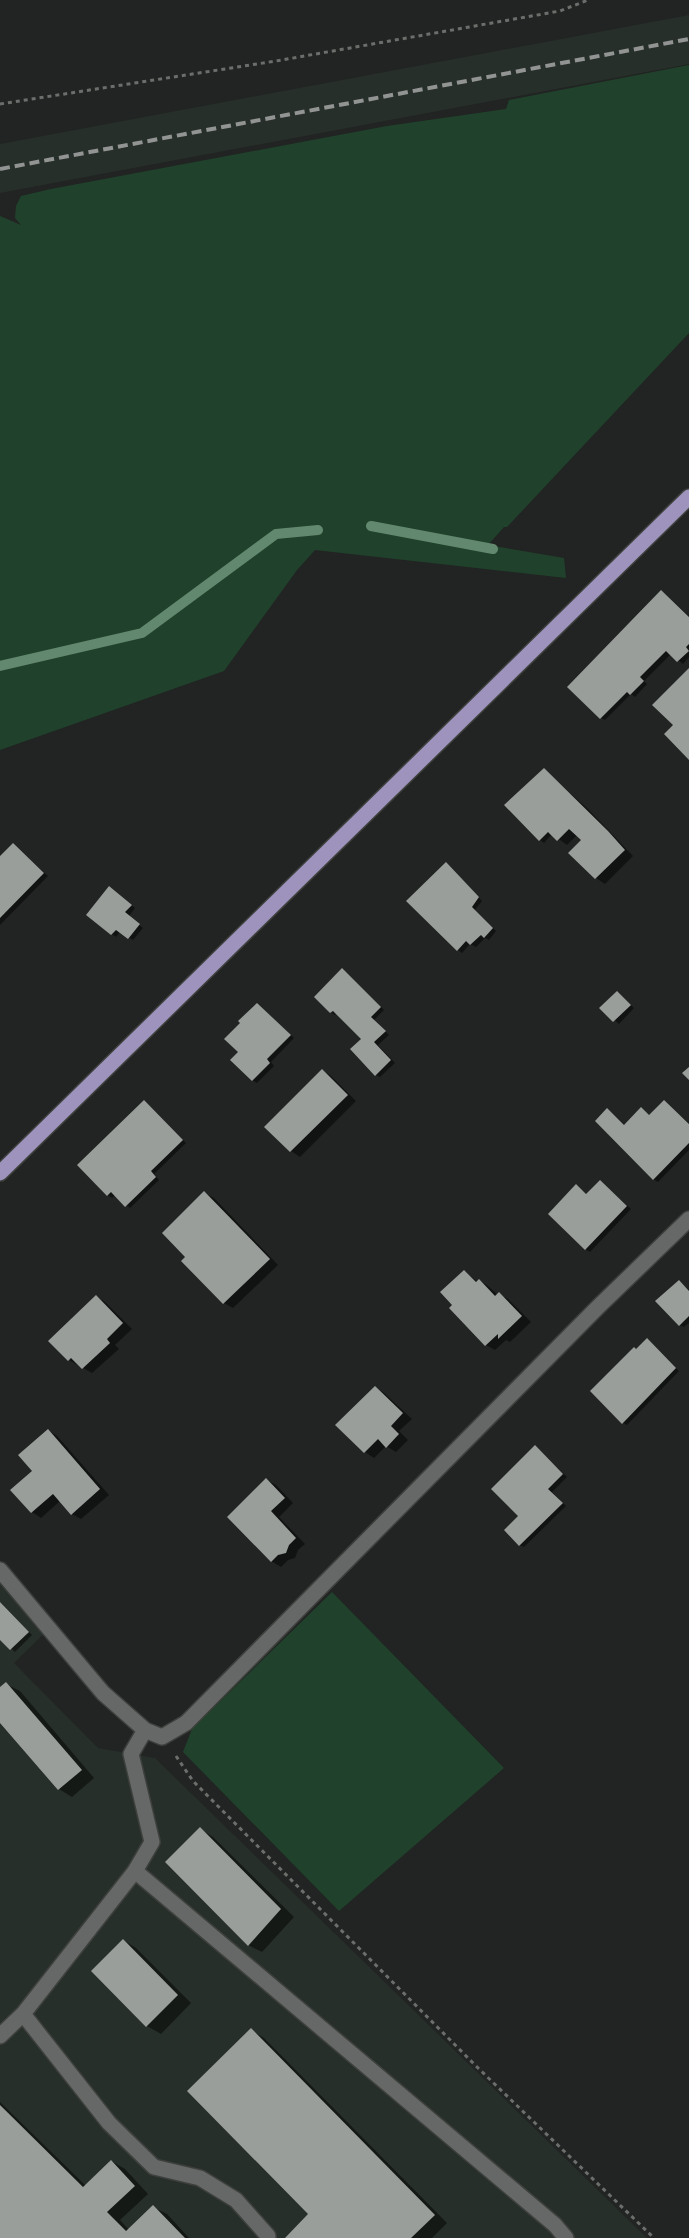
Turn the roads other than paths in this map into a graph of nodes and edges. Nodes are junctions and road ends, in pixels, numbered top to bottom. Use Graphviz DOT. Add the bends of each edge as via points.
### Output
graph roads {
  1 [pos="689,497"];
  2 [pos="0,1173"];
  3 [pos="689,1219"];
  4 [pos="0,1570"];
  5 [pos="145,1730"];
  6 [pos="135,1871"];
  7 [pos="23,2014"];
  8 [pos="0,2036"];
  9 [pos="268,2236"];
  10 [pos="566,2238"];
  1 -- 2 [label="main road"];
  3 -- 5 [label="street" via="186,1723 162,1737"];
  4 -- 5 [label="street" via="103,1693"];
  5 -- 6 [label="street" via="131,1754 152,1842"];
  6 -- 7 [label="street"];
  6 -- 10 [label="street" via="555,2225"];
  7 -- 8 [label="street"];
  7 -- 9 [label="street" via="109,2123 154,2167 200,2178 236,2200"];
}
